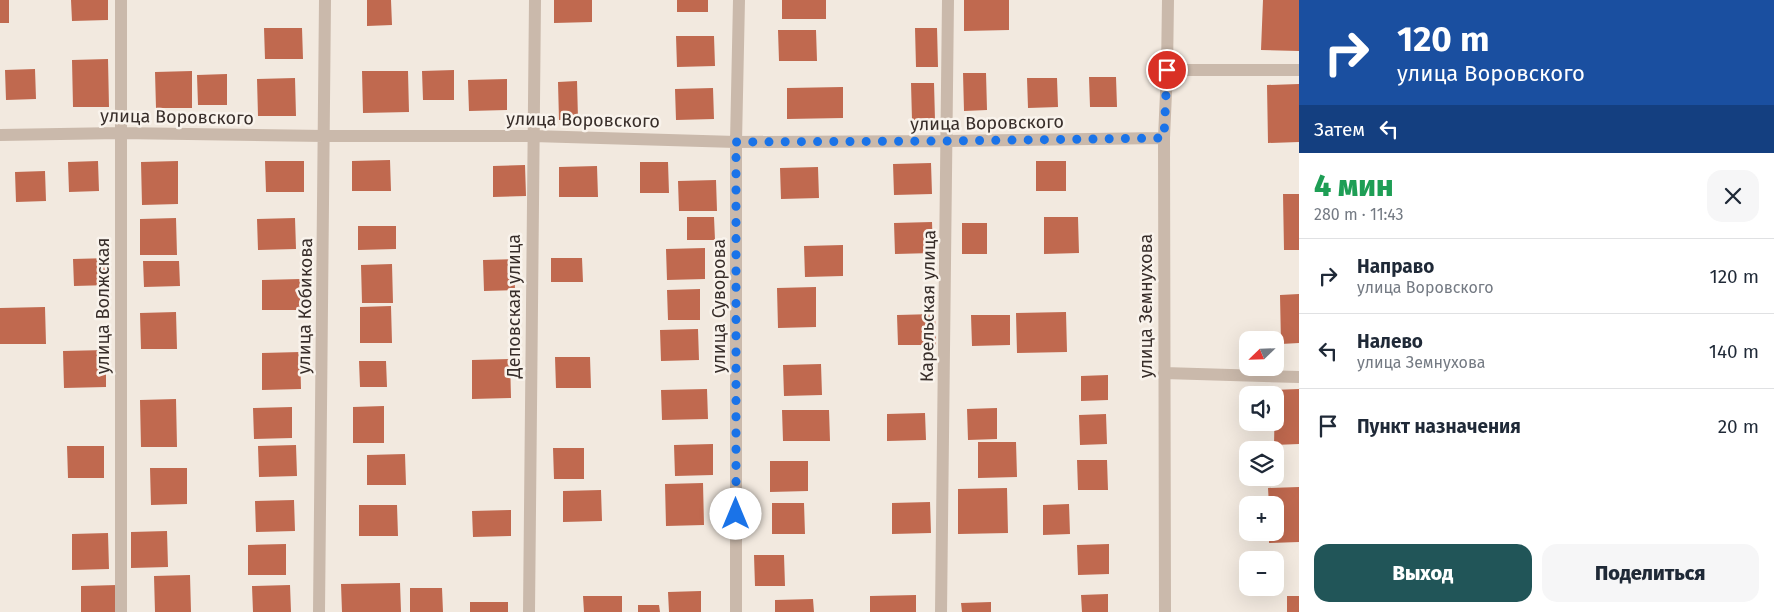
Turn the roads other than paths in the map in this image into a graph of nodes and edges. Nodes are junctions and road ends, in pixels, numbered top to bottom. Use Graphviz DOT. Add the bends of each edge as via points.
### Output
graph roads {
  1 [pos="121,0"];
  2 [pos="325,0"];
  3 [pos="535,0"];
  4 [pos="739,0"];
  5 [pos="948,0"];
  6 [pos="1168,0"];
  7 [pos="1167,70"];
  8 [pos="1299,70"];
  9 [pos="120,134"];
  10 [pos="0,135"];
  11 [pos="324,136"];
  12 [pos="533,136"];
  13 [pos="1164,138"];
  14 [pos="947,141"];
  15 [pos="736,142"];
  16 [pos="1164,373"];
  17 [pos="1299,377"];
  18 [pos="121,612"];
  19 [pos="319,612"];
  20 [pos="529,612"];
  21 [pos="736,612"];
  22 [pos="941,612"];
  23 [pos="1165,612"];
  1 -- 9 [label="street, улица Волжская"];
  2 -- 11 [label="street, улица Кобикова"];
  3 -- 12 [label="street, Деповская улица"];
  4 -- 15 [label="street, улица Суворова"];
  5 -- 14 [label="street, Карельская улица"];
  6 -- 7 [label="street, улица Земнухова"];
  7 -- 8 [label="street"];
  7 -- 13 [label="street, улица Земнухова"];
  9 -- 10 [label="street, улица Воровского"];
  9 -- 11 [label="street, улица Воровского"];
  9 -- 18 [label="street, улица Волжская"];
  11 -- 12 [label="street, улица Воровского"];
  11 -- 19 [label="street, улица Кобикова"];
  12 -- 15 [label="street, улица Воровского"];
  12 -- 20 [label="street, Деповская улица"];
  13 -- 14 [label="street, улица Воровского"];
  13 -- 16 [label="street, улица Земнухова"];
  14 -- 15 [label="street, улица Воровского"];
  14 -- 22 [label="street, Карельская улица"];
  15 -- 21 [label="street, улица Суворова"];
  16 -- 17 [label="street"];
  16 -- 23 [label="street, улица Земнухова"];
}
